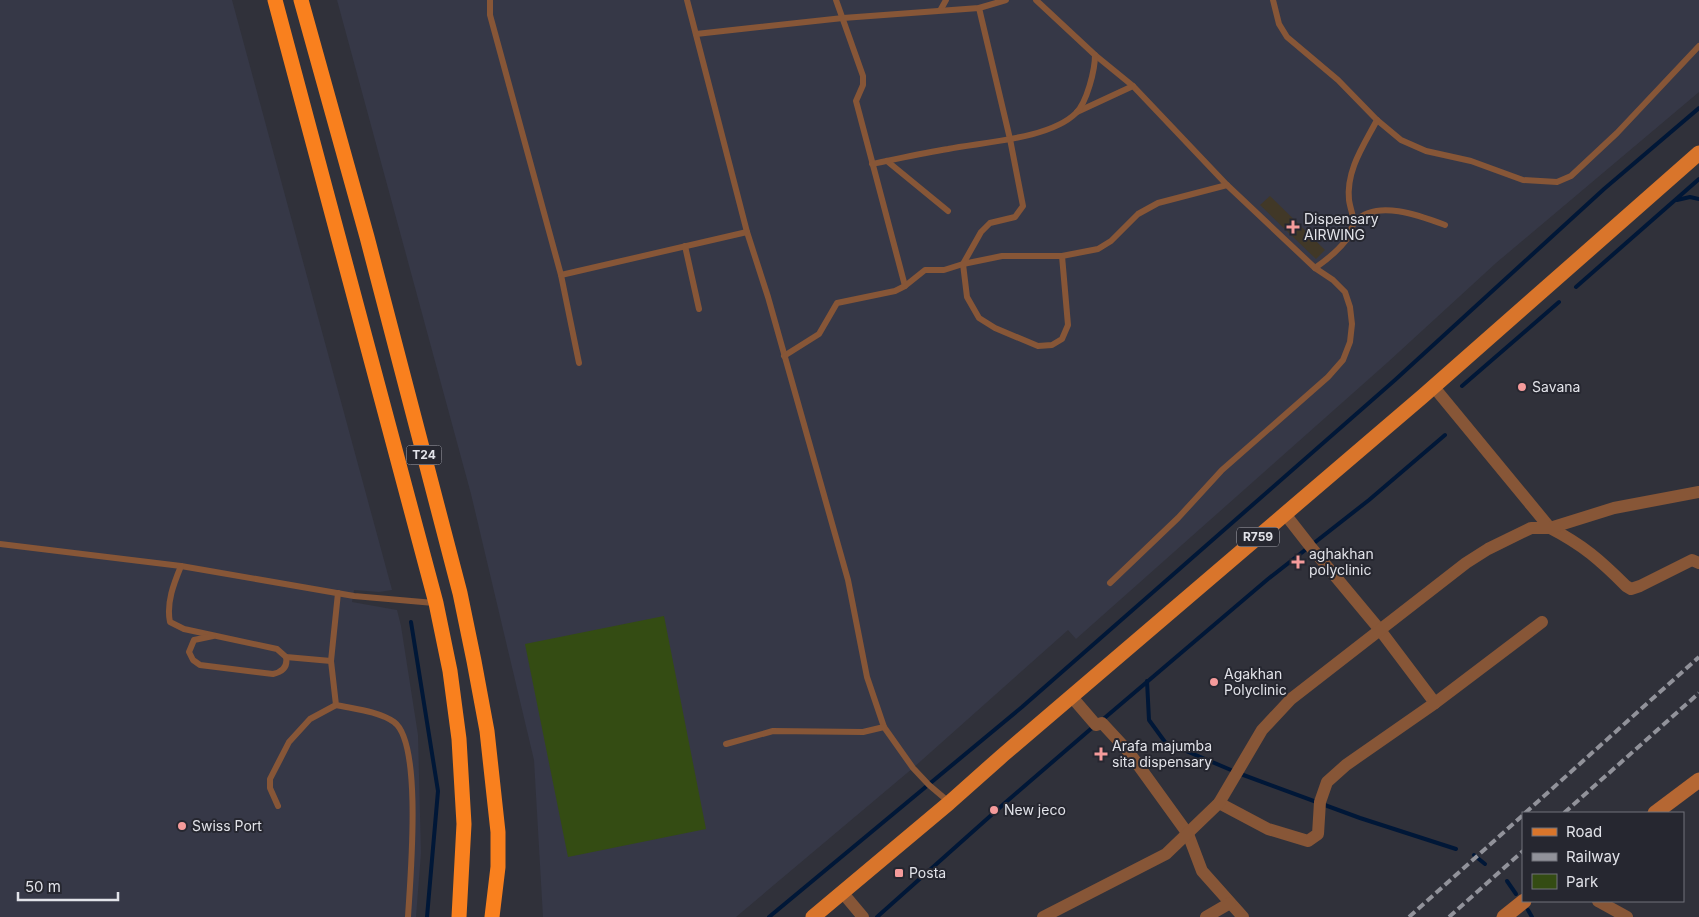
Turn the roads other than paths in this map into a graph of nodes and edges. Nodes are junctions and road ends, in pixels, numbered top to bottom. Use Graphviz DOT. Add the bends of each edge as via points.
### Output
graph roads {
  1 [pos="275,0"];
  2 [pos="301,0"];
  3 [pos="490,0"];
  4 [pos="687,0"];
  5 [pos="836,0"];
  6 [pos="946,0"];
  7 [pos="1006,0"];
  8 [pos="1036,0"];
  9 [pos="1273,0"];
  10 [pos="979,8"];
  11 [pos="942,10"];
  12 [pos="843,18"];
  13 [pos="696,34"];
  14 [pos="1699,46"];
  15 [pos="1095,55"];
  16 [pos="1132,86"];
  17 [pos="1077,112"];
  18 [pos="1377,120"];
  19 [pos="1010,139"];
  20 [pos="1699,153"];
  21 [pos="887,161"];
  22 [pos="872,164"];
  23 [pos="1227,185"];
  24 [pos="948,211"];
  25 [pos="1354,222"];
  26 [pos="1445,225"];
  27 [pos="747,232"];
  28 [pos="685,246"];
  29 [pos="1062,256"];
  30 [pos="963,264"];
  31 [pos="1315,268"];
  32 [pos="561,275"];
  33 [pos="905,286"];
  34 [pos="698,309"];
  35 [pos="784,356"];
  36 [pos="579,363"];
  37 [pos="1433,386"];
  38 [pos="1699,492"];
  39 [pos="1285,514"];
  40 [pos="1550,528"];
  41 [pos="0,544"];
  42 [pos="1699,563"];
  43 [pos="181,566"];
  44 [pos="1110,583"];
  45 [pos="338,593"];
  46 [pos="436,603"];
  47 [pos="1542,622"];
  48 [pos="1380,630"];
  49 [pos="216,636"];
  50 [pos="286,657"];
  51 [pos="306,659"];
  52 [pos="332,661"];
  53 [pos="286,665"];
  54 [pos="1071,696"];
  55 [pos="1435,703"];
  56 [pos="336,705"];
  57 [pos="884,727"];
  58 [pos="726,744"];
  59 [pos="1699,780"];
  60 [pos="949,803"];
  61 [pos="1219,803"];
  62 [pos="278,806"];
  63 [pos="1655,812"];
  64 [pos="1188,834"];
  65 [pos="842,892"];
  66 [pos="1523,902"];
  67 [pos="1600,902"];
  68 [pos="1230,903"];
  69 [pos="408,917"];
  70 [pos="459,917"];
  71 [pos="492,917"];
  72 [pos="813,917"];
  73 [pos="864,917"];
  74 [pos="1043,917"];
  75 [pos="1206,917"];
  76 [pos="1243,917"];
  77 [pos="1504,917"];
  78 [pos="1627,917"];
  1 -- 46 [label="highway, T24"];
  2 -- 71 [label="highway, T24" via="460,593 486,731 498,832"];
  3 -- 32 [label="lane" via="490,14"];
  4 -- 13 [label="lane"];
  5 -- 12 [label="lane"];
  6 -- 11 [label="lane"];
  7 -- 10 [label="lane"];
  8 -- 15 [label="lane"];
  9 -- 18 [label="lane" via="1279,24 1287,37 1338,80"];
  10 -- 11 [label="lane"];
  10 -- 19 [label="lane"];
  11 -- 12 [label="lane"];
  12 -- 13 [label="lane"];
  12 -- 22 [label="lane" via="863,76 856,101"];
  13 -- 27 [label="lane"];
  14 -- 18 [label="lane" via="1610,139 1571,176 1557,182 1523,180 1471,161 1426,151 1401,140"];
  15 -- 16 [label="lane"];
  15 -- 17 [label="lane" via="1089,87"];
  16 -- 17 [label="lane"];
  16 -- 23 [label="lane"];
  17 -- 19 [label="lane" via="1043,131"];
  18 -- 25 [label="lane" via="1350,176 1349,198"];
  19 -- 21 [label="lane"];
  19 -- 30 [label="lane" via="1023,206 1015,217 990,223 981,232"];
  20 -- 37 [label="main road, R759"];
  21 -- 22 [label="lane"];
  21 -- 24 [label="lane"];
  22 -- 33 [label="lane"];
  23 -- 29 [label="lane" via="1158,203 1138,214 1111,241 1098,249"];
  23 -- 31 [label="lane"];
  25 -- 26 [label="lane" via="1376,211 1411,213"];
  25 -- 31 [label="lane" via="1348,237 1334,254"];
  27 -- 28 [label="lane"];
  27 -- 35 [label="lane"];
  28 -- 32 [label="lane"];
  28 -- 34 [label="lane"];
  29 -- 30 [label="lane" via="1002,256"];
  29 -- 30 [label="lane" via="1068,326 1062,339 1052,345 1038,346 979,318 967,297"];
  30 -- 33 [label="lane" via="944,270 925,270"];
  31 -- 44 [label="lane" via="1345,292 1350,307 1350,342 1343,360 1222,470 1178,518"];
  32 -- 36 [label="lane"];
  33 -- 35 [label="lane" via="837,303 819,334"];
  35 -- 57 [label="lane" via="848,580 867,677"];
  37 -- 39 [label="main road, R759"];
  37 -- 40 [label="street"];
  38 -- 40 [label="street" via="1614,508"];
  39 -- 48 [label="street"];
  39 -- 54 [label="main road, R759"];
  40 -- 42 [label="street" via="1599,559 1631,589 1692,560"];
  40 -- 48 [label="street" via="1531,528 1466,562"];
  41 -- 43 [label="lane"];
  43 -- 45 [label="lane"];
  43 -- 49 [label="lane" via="172,586 170,622 184,630"];
  45 -- 46 [label="lane"];
  45 -- 52 [label="lane"];
  46 -- 70 [label="highway, T24" via="459,739 464,824"];
  47 -- 55 [label="street"];
  48 -- 55 [label="street"];
  48 -- 61 [label="street" via="1290,699 1276,714 1262,730"];
  49 -- 50 [label="lane" via="278,648"];
  49 -- 53 [label="lane" via="194,640 189,652 192,660 200,665 273,674 281,672"];
  50 -- 51 [label="lane"];
  50 -- 53 [label="lane"];
  51 -- 52 [label="lane"];
  51 -- 53 [label="lane"];
  52 -- 56 [label="lane"];
  54 -- 60 [label="main road, R759"];
  54 -- 64 [label="street" via="1096,725 1102,724 1128,751"];
  55 -- 61 [label="street" via="1346,765 1327,782 1320,802 1318,834 1308,841 1268,829"];
  56 -- 62 [label="lane" via="310,719 289,742 270,779 270,788"];
  56 -- 69 [label="lane" via="380,715 395,723 404,734 410,758 413,835"];
  57 -- 58 [label="lane" via="863,732 773,731"];
  57 -- 60 [label="lane" via="912,768"];
  59 -- 63 [label="street"];
  60 -- 65 [label="main road, R759"];
  61 -- 64 [label="street"];
  64 -- 68 [label="street" via="1202,871"];
  64 -- 74 [label="street" via="1166,854"];
  65 -- 72 [label="main road, R759"];
  65 -- 73 [label="street"];
  66 -- 77 [label="street"];
  67 -- 78 [label="street"];
  68 -- 75 [label="street"];
  68 -- 76 [label="street"];
}
